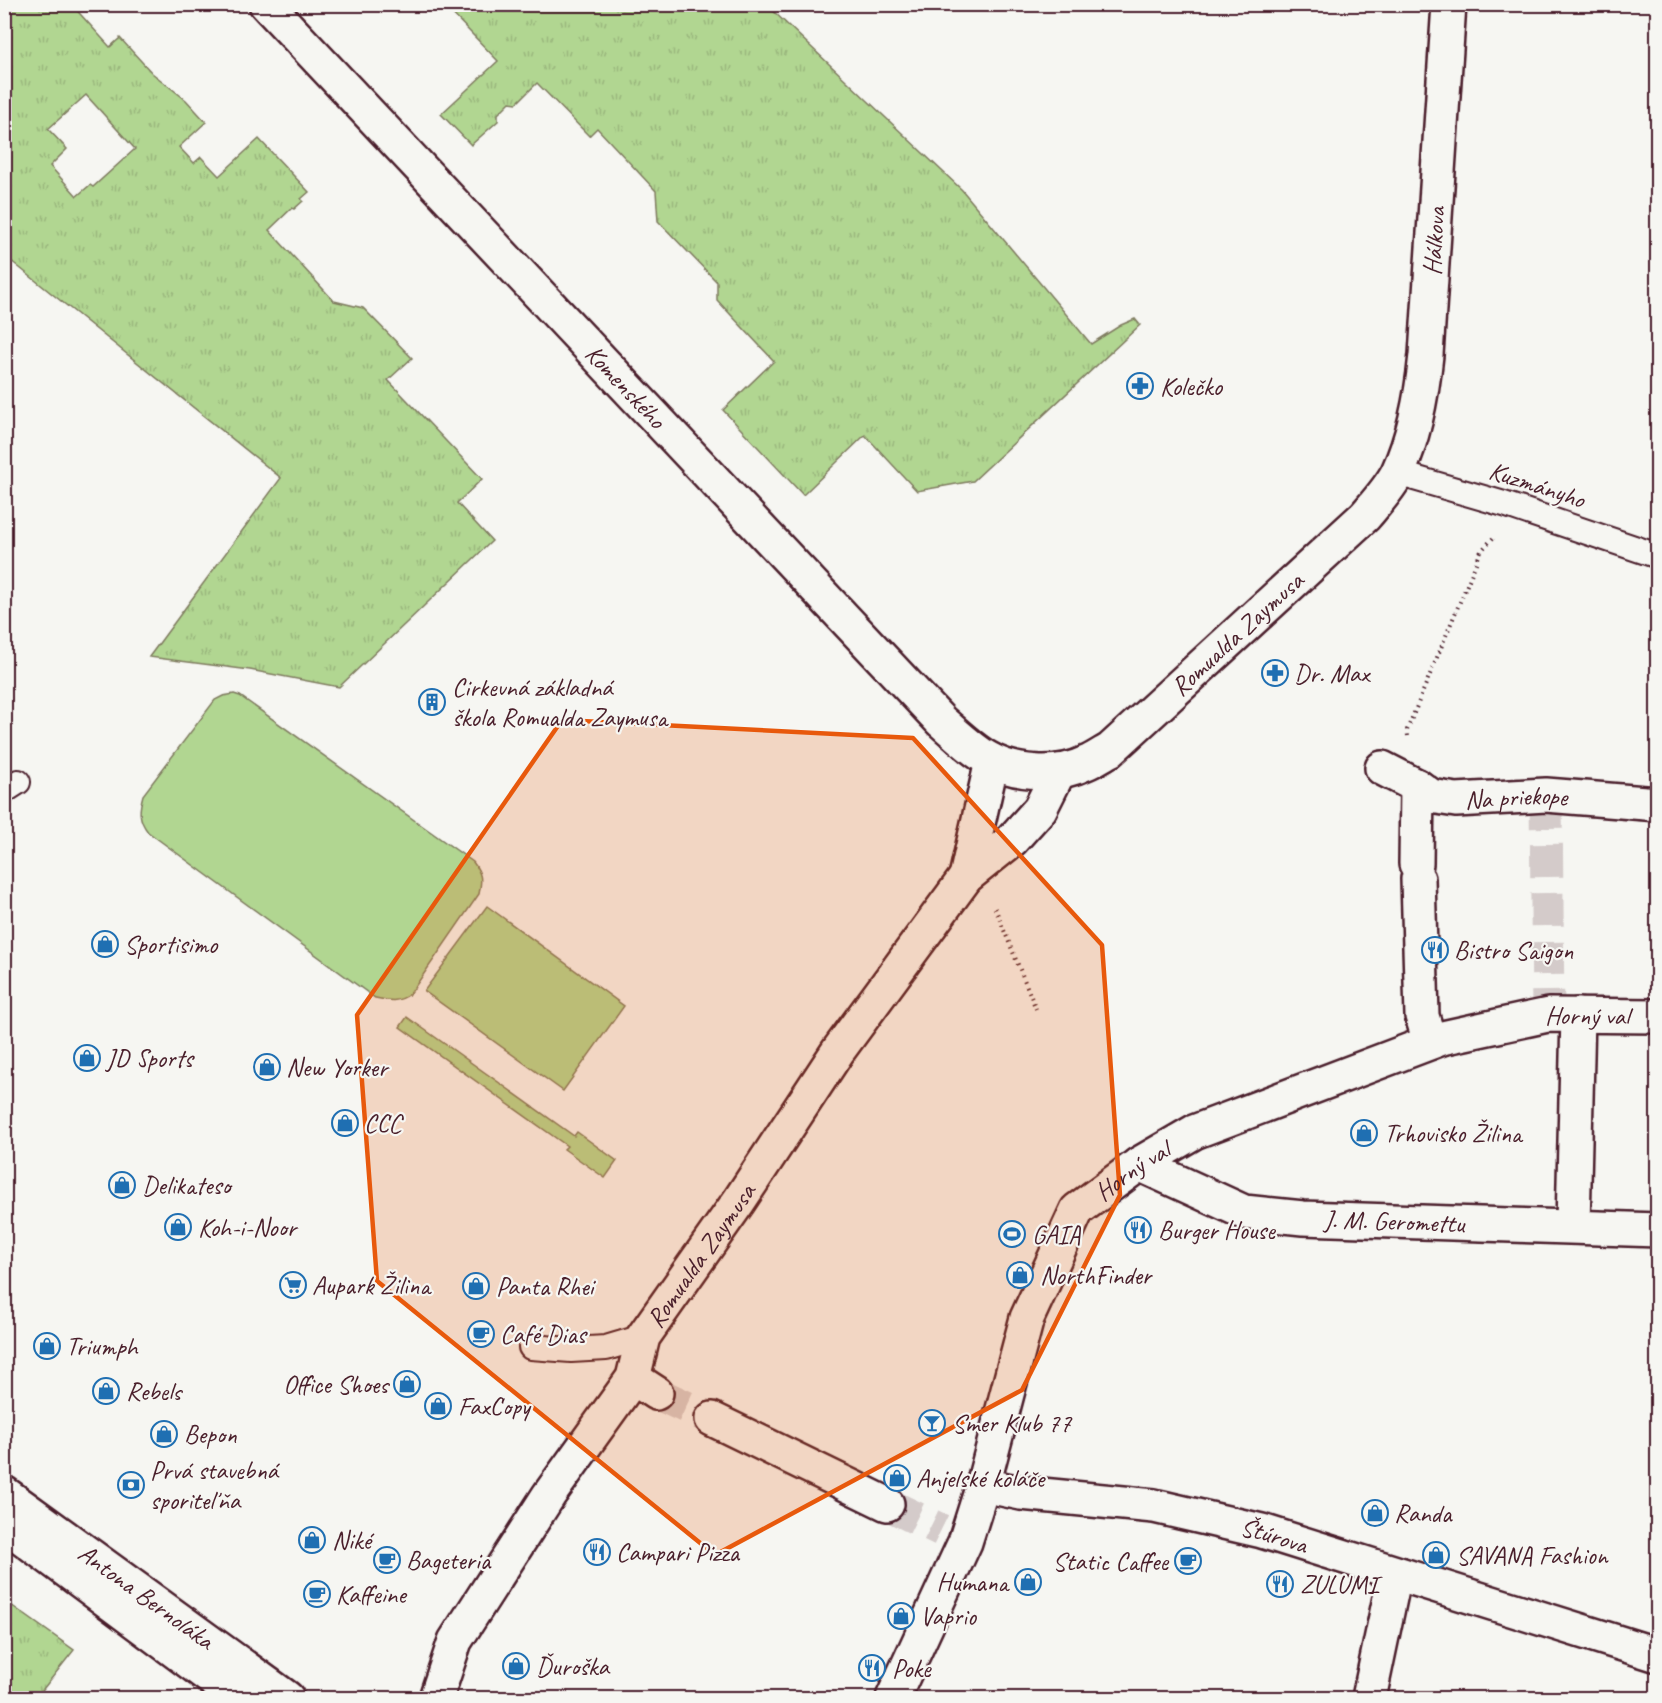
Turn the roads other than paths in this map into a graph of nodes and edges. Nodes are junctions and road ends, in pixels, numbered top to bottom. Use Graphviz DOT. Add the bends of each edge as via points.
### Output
graph roads {
  1 [pos="266,4"];
  2 [pos="1449,4"];
  3 [pos="1397,473"];
  4 [pos="1658,556"];
  5 [pos="993,761"];
  6 [pos="1382,768"];
  7 [pos="1059,771"];
  8 [pos="1417,786"];
  9 [pos="1658,804"];
  10 [pos="966,877"];
  11 [pos="1578,1015"];
  12 [pos="1658,1016"];
  13 [pos="1430,1042"];
  14 [pos="1139,1164"];
  15 [pos="1573,1225"];
  16 [pos="1658,1230"];
  17 [pos="643,1337"];
  18 [pos="531,1347"];
  19 [pos="712,1419"];
  20 [pos="983,1485"];
  21 [pos="4,1493"];
  22 [pos="887,1504"];
  23 [pos="4,1524"];
  24 [pos="1395,1574"];
  25 [pos="1658,1655"];
  26 [pos="238,1698"];
  27 [pos="287,1698"];
  28 [pos="436,1698"];
  29 [pos="893,1698"];
  30 [pos="1369,1698"];
  1 -- 5 [label="street, Komenského" via="930,709 963,741"];
  2 -- 3 [label="street, Hálkova" via="1423,385 1411,437"];
  3 -- 4 [label="lane, Kuzmányho"];
  3 -- 7 [label="street, Romualda Zaymusa" via="1365,516 1110,750 1084,764"];
  5 -- 7 [label="street, Romualda Zaymusa" via="1019,769"];
  5 -- 10 [label="street, Romualda Zaymusa"];
  6 -- 8 [label="street, Na priekope"];
  7 -- 10 [label="street, Romualda Zaymusa" via="1040,809 1012,840"];
  8 -- 9 [label="street, Na priekope" via="1431,796 1456,801 1546,795"];
  8 -- 13 [label="street" via="1422,1016"];
  10 -- 17 [label="street, Romualda Zaymusa" via="838,1051"];
  11 -- 12 [label="street, Horný val"];
  11 -- 13 [label="street, Horný val" via="1548,1015"];
  11 -- 15 [label="street"];
  13 -- 14 [label="street, Horný val" via="1194,1132"];
  14 -- 15 [label="street, J. M. Geromettu" via="1244,1212 1303,1218"];
  14 -- 20 [label="street, Horný val" via="1077,1210 1027,1318"];
  15 -- 16 [label="street, J. M. Geromettu"];
  17 -- 18 [label="lane" via="606,1348"];
  17 -- 28 [label="street, Romualda Zaymusa" via="644,1386 549,1495 455,1641"];
  19 -- 22 [label="street"];
  20 -- 24 [label="street, Štúrova" via="1021,1493 1154,1506 1263,1531"];
  20 -- 29 [label="street, Horný val" via="953,1536"];
  21 -- 27 [label="street, Antona Bernoláka"];
  23 -- 26 [label="street, Antona Bernoláka"];
  24 -- 25 [label="street, Štúrova"];
  24 -- 30 [label="street"];
}
